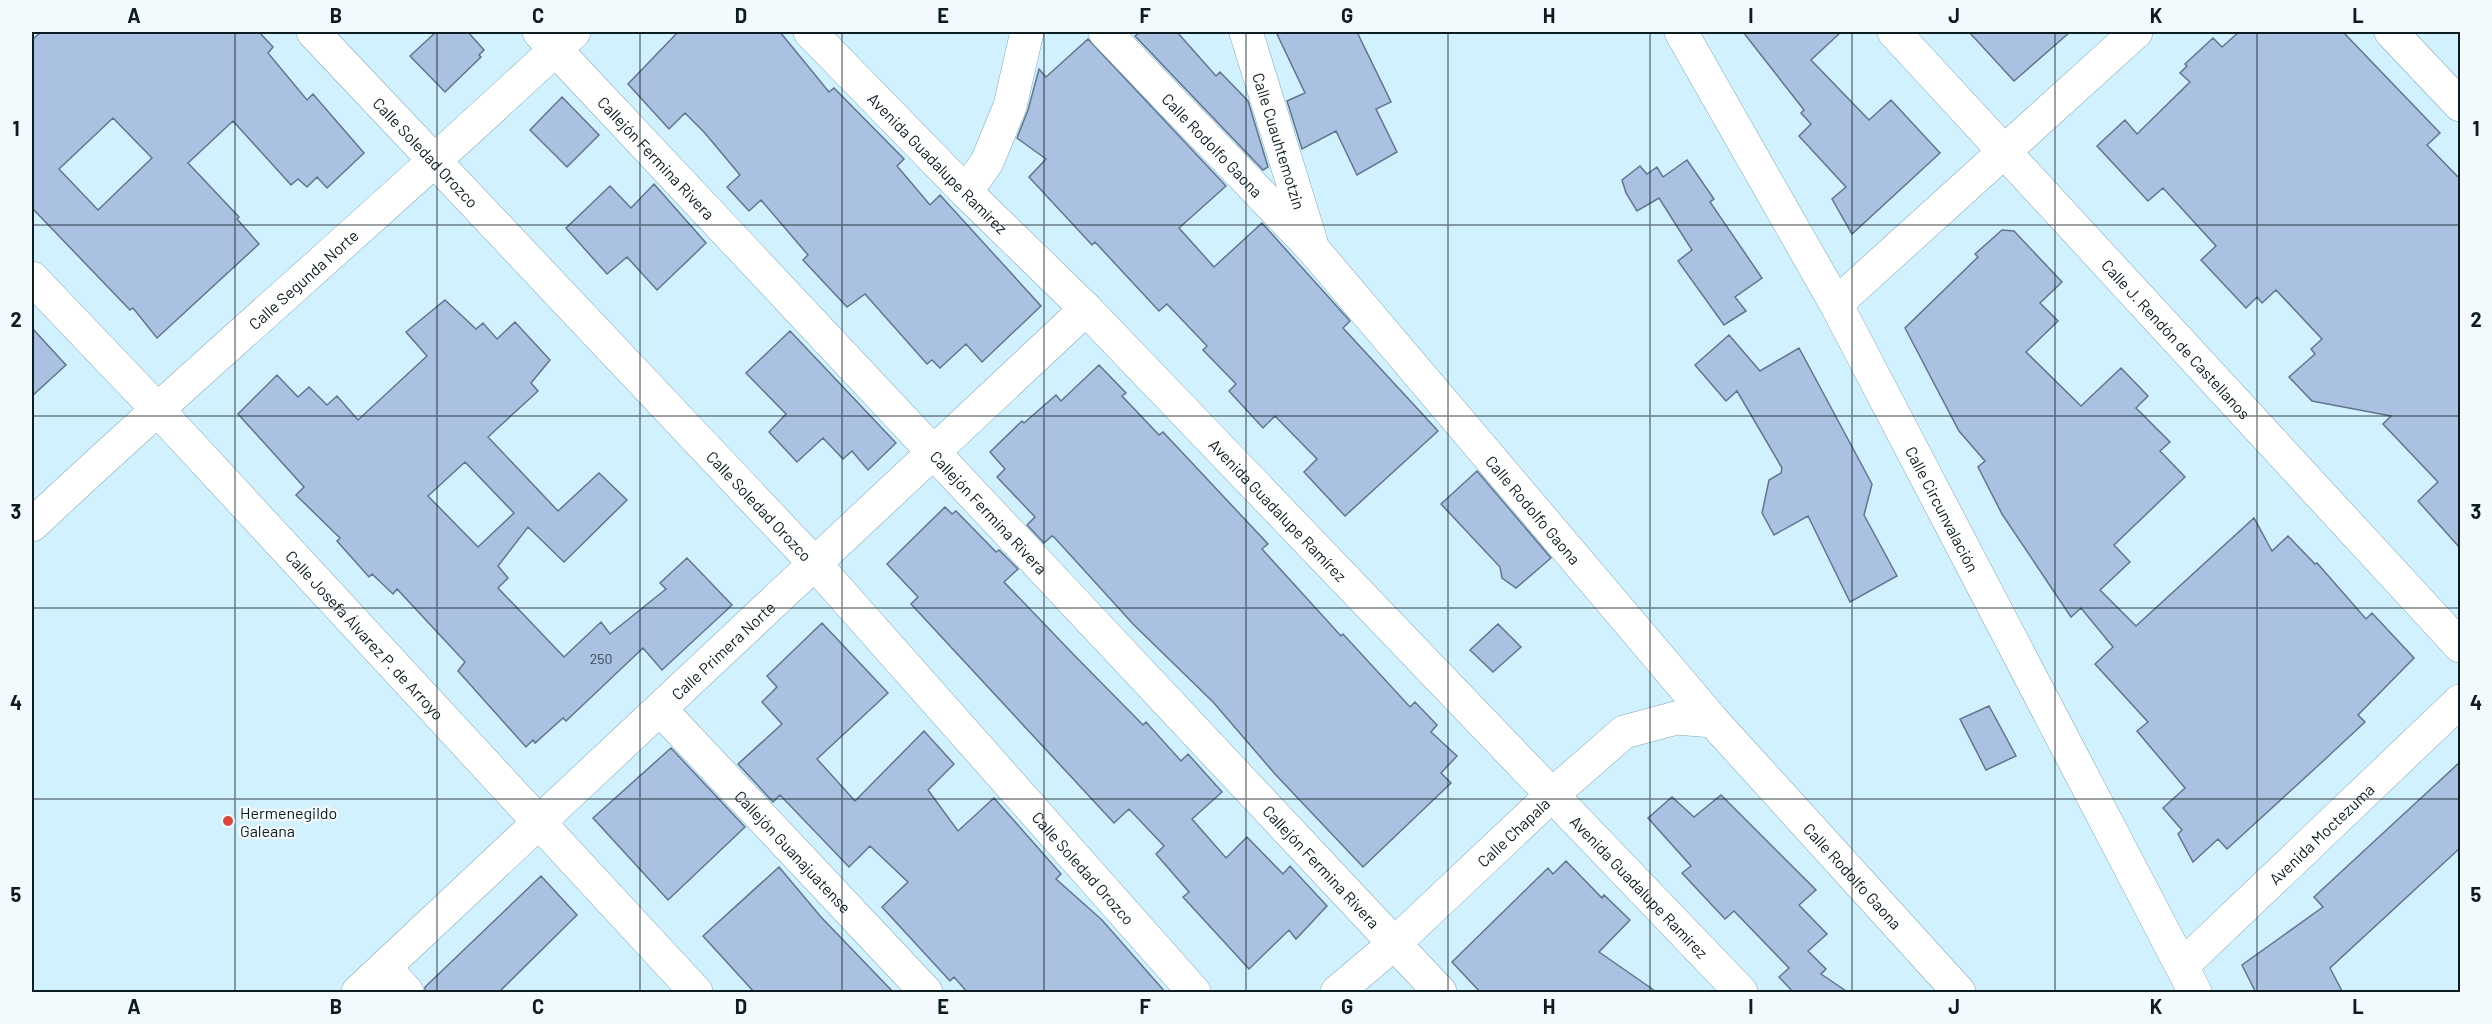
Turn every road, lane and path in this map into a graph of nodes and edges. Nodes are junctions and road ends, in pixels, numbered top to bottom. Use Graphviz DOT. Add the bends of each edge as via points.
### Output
graph roads {
  1 [pos="313,32"];
  2 [pos="810,32"];
  3 [pos="1028,32"];
  4 [pos="1105,32"];
  5 [pos="1246,32"];
  6 [pos="1681,32"];
  7 [pos="1893,32"];
  8 [pos="2136,32"];
  9 [pos="2391,32"];
  10 [pos="556,37"];
  11 [pos="2460,105"];
  12 [pos="2004,151"];
  13 [pos="435,160"];
  14 [pos="966,192"];
  15 [pos="1313,249"];
  16 [pos="32,278"];
  17 [pos="1836,304"];
  18 [pos="1086,309"];
  19 [pos="156,408"];
  20 [pos="934,454"];
  21 [pos="32,525"];
  22 [pos="816,565"];
  23 [pos="2460,646"];
  24 [pos="2460,701"];
  25 [pos="660,709"];
  26 [pos="1713,721"];
  27 [pos="1553,794"];
  28 [pos="538,822"];
  29 [pos="1395,944"];
  30 [pos="385,968"];
  31 [pos="2188,979"];
  32 [pos="358,993"];
  33 [pos="407,993"];
  34 [pos="696,993"];
  35 [pos="926,993"];
  36 [pos="1194,993"];
  37 [pos="1337,993"];
  38 [pos="1440,993"];
  39 [pos="1741,993"];
  40 [pos="1959,993"];
  1 -- 13 [label="street, Calle Soledad Orozco"];
  2 -- 14 [label="street, Avenida Guadalupe Ramírez"];
  3 -- 14 [label="street" via="1010,106 987,162"];
  4 -- 15 [label="street, Calle Rodolfo Gaona"];
  5 -- 15 [label="street, Calle Cuauhtemotzin"];
  6 -- 17 [label="street, Calle Circunvalación"];
  7 -- 12 [label="street, Calle J. Rendón de Castellanos"];
  8 -- 12 [label="street"];
  9 -- 11 [label="street"];
  10 -- 13 [label="street, Calle Segunda Norte"];
  10 -- 20 [label="street, Callejón Fermina Rivera"];
  12 -- 17 [label="street"];
  12 -- 23 [label="street, Calle J. Rendón de Castellanos"];
  13 -- 19 [label="street, Calle Segunda Norte"];
  13 -- 22 [label="street, Calle Soledad Orozco"];
  14 -- 18 [label="street, Avenida Guadalupe Ramírez"];
  15 -- 26 [label="street, Calle Rodolfo Gaona"];
  16 -- 19 [label="street, Calle Josefa Álvarez P. de Arroyo"];
  17 -- 31 [label="street, Calle Circunvalación"];
  18 -- 20 [label="street, Calle Primera Norte"];
  18 -- 27 [label="street, Avenida Guadalupe Ramírez"];
  19 -- 21 [label="street, Calle Segunda Norte"];
  19 -- 28 [label="street, Calle Josefa Álvarez P. de Arroyo"];
  20 -- 22 [label="street, Calle Primera Norte"];
  20 -- 29 [label="street, Callejón Fermina Rivera"];
  22 -- 25 [label="street, Calle Primera Norte"];
  22 -- 36 [label="street, Calle Soledad Orozco"];
  24 -- 31 [label="street, Avenida Moctezuma"];
  25 -- 28 [label="street, Calle Primera Norte"];
  25 -- 35 [label="street, Callejón Guanajuatense"];
  26 -- 27 [label="street, Calle Chapala" via="1676,718 1624,732"];
  26 -- 40 [label="street, Calle Rodolfo Gaona"];
  27 -- 29 [label="street, Calle Chapala"];
  27 -- 39 [label="street, Avenida Guadalupe Ramírez"];
  28 -- 30 [label="street, Calle Primera Norte"];
  28 -- 34 [label="street, Calle Josefa Álvarez P. de Arroyo"];
  29 -- 37 [label="street, Calle Chapala"];
  29 -- 38 [label="street, Callejón Fermina Rivera"];
  30 -- 32 [label="street, Calle Primera Norte"];
  30 -- 33 [label="street"];
}
